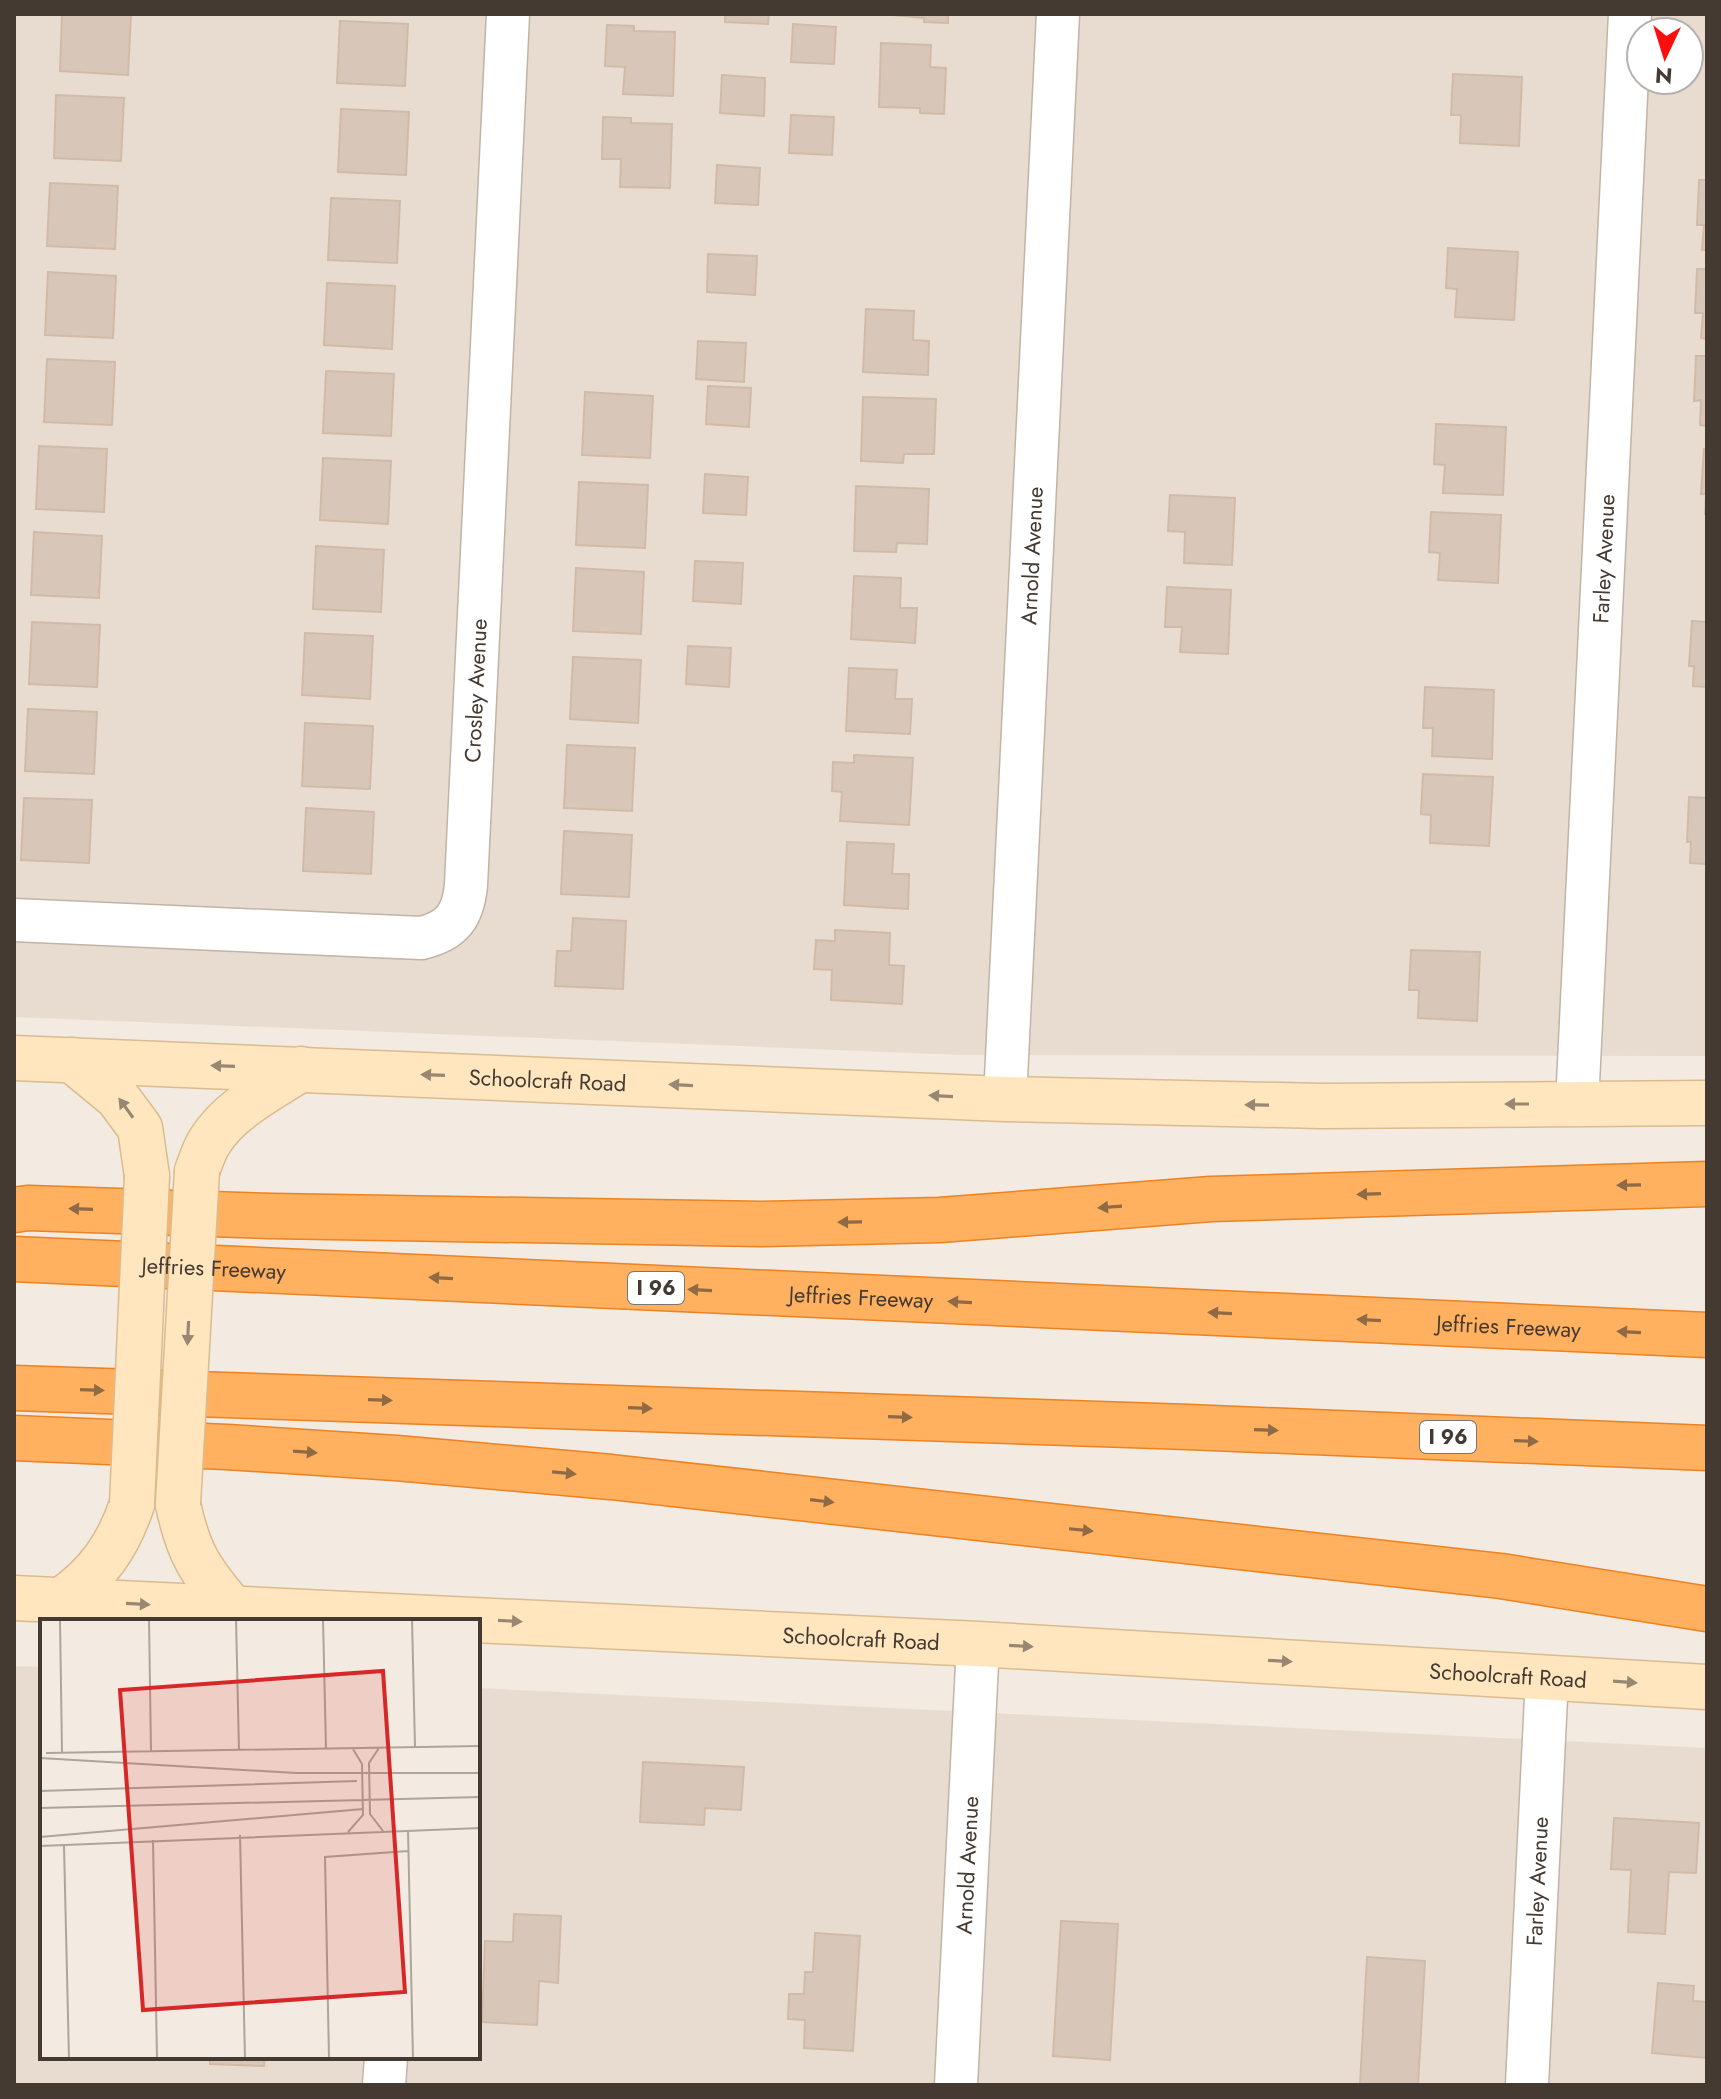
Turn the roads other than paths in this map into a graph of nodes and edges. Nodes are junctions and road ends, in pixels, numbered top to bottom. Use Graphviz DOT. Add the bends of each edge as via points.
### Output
graph roads {
  1 [pos="508,14"];
  2 [pos="1058,14"];
  3 [pos="1630,14"];
  4 [pos="14,920"];
  5 [pos="14,1058"];
  6 [pos="72,1060"];
  7 [pos="301,1069"];
  8 [pos="1005,1099"];
  9 [pos="1707,1103"];
  10 [pos="1577,1104"];
  11 [pos="1707,1184"];
  12 [pos="14,1210"];
  13 [pos="14,1259"];
  14 [pos="1707,1335"];
  15 [pos="14,1388"];
  16 [pos="14,1438"];
  17 [pos="1707,1448"];
  18 [pos="14,1598"];
  19 [pos="60,1601"];
  20 [pos="233,1609"];
  21 [pos="1707,1609"];
  22 [pos="408,1618"];
  23 [pos="430,1619"];
  24 [pos="480,1621"];
  25 [pos="978,1644"];
  26 [pos="1547,1677"];
  27 [pos="1707,1687"];
  28 [pos="386,2059"];
  29 [pos="384,2085"];
  30 [pos="956,2085"];
  31 [pos="1527,2085"];
  1 -- 4 [label="street, Crosley Avenue" via="466,885 460,913 439,934 421,938"];
  2 -- 8 [label="street, Arnold Avenue"];
  3 -- 10 [label="street, Farley Avenue"];
  5 -- 6 [label="main road, Schoolcraft Road"];
  7 -- 6 [label="main road, Schoolcraft Road, one-way"];
  19 -- 6 [label="main road, one-way, bridge" via="85,1584 122,1534 132,1504 147,1176 140,1128 117,1097"];
  8 -- 7 [label="main road, Schoolcraft Road, one-way"];
  7 -- 20 [label="main road, one-way, bridge" via="222,1124 197,1171 178,1504 195,1559"];
  10 -- 8 [label="main road, Schoolcraft Road, one-way" via="1322,1106"];
  9 -- 10 [label="main road, Schoolcraft Road"];
  11 -- 12 [label="highway, one-way" via="1211,1199 940,1220 762,1224"];
  14 -- 13 [label="highway, Jeffries Freeway / I 96, one-way"];
  15 -- 17 [label="highway, I 96, one-way"];
  16 -- 21 [label="highway, one-way" via="365,1456 611,1477 1501,1576"];
  18 -- 19 [label="main road, Schoolcraft Road"];
  19 -- 20 [label="main road, Schoolcraft Road, one-way"];
  20 -- 22 [label="main road, Schoolcraft Road"];
  22 -- 23 [label="main road, Schoolcraft Road, one-way"];
  24 -- 25 [label="main road, Schoolcraft Road, one-way"];
  25 -- 26 [label="main road, Schoolcraft Road, one-way"];
  25 -- 30 [label="street, Arnold Avenue"];
  26 -- 27 [label="main road, Schoolcraft Road, one-way"];
  26 -- 31 [label="street, Farley Avenue"];
  28 -- 29 [label="street"];
}
